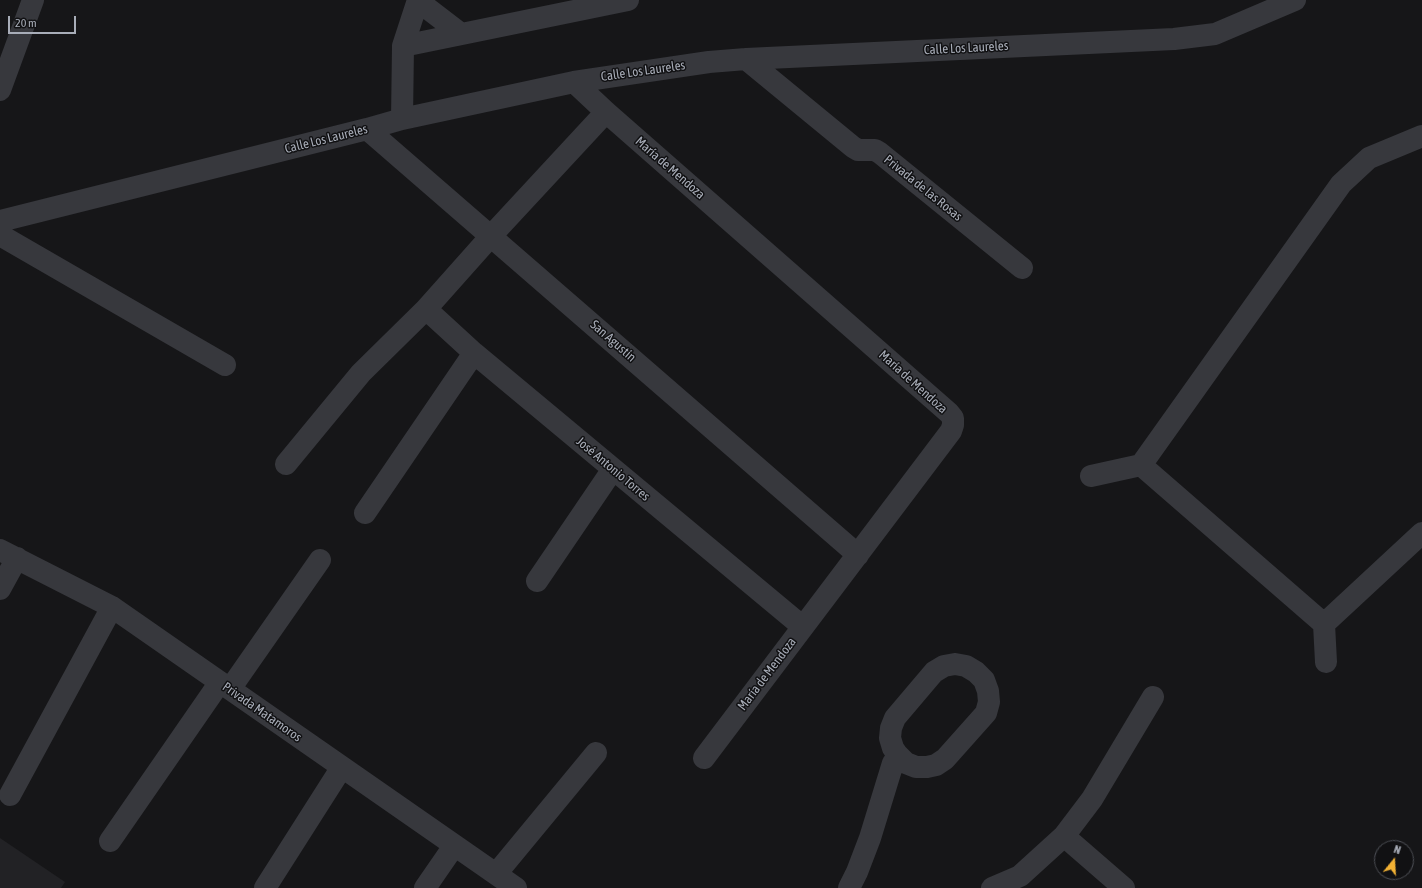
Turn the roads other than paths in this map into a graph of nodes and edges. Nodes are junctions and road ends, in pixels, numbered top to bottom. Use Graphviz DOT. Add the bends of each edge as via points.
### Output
graph roads {
  1 [pos="34,0"];
  2 [pos="418,0"];
  3 [pos="628,0"];
  4 [pos="1295,0"];
  5 [pos="555,8"];
  6 [pos="461,34"];
  7 [pos="7,46"];
  8 [pos="404,46"];
  9 [pos="746,59"];
  10 [pos="574,82"];
  11 [pos="0,90"];
  12 [pos="606,112"];
  13 [pos="402,119"];
  14 [pos="368,129"];
  15 [pos="1422,136"];
  16 [pos="0,220"];
  17 [pos="0,235"];
  18 [pos="491,236"];
  19 [pos="1022,268"];
  20 [pos="426,309"];
  21 [pos="474,353"];
  22 [pos="225,365"];
  23 [pos="286,464"];
  24 [pos="1141,465"];
  25 [pos="613,469"];
  26 [pos="1091,476"];
  27 [pos="365,513"];
  28 [pos="1422,533"];
  29 [pos="8,554"];
  30 [pos="858,554"];
  31 [pos="320,560"];
  32 [pos="537,581"];
  33 [pos="0,589"];
  34 [pos="112,606"];
  35 [pos="1324,624"];
  36 [pos="803,627"];
  37 [pos="1326,662"];
  38 [pos="225,686"];
  39 [pos="1153,697"];
  40 [pos="596,753"];
  41 [pos="899,757"];
  42 [pos="704,758"];
  43 [pos="342,767"];
  44 [pos="10,795"];
  45 [pos="1064,836"];
  46 [pos="110,841"];
  47 [pos="454,846"];
  48 [pos="496,874"];
  49 [pos="1003,885"];
  50 [pos="265,888"];
  51 [pos="425,888"];
  52 [pos="516,888"];
  53 [pos="849,888"];
  54 [pos="1124,888"];
  1 -- 7 [label="street"];
  2 -- 6 [label="street"];
  2 -- 8 [label="street"];
  3 -- 5 [label="street"];
  4 -- 9 [label="street, Calle Los Laureles" via="1215,34 1174,39"];
  5 -- 6 [label="street"];
  6 -- 8 [label="street"];
  7 -- 11 [label="street"];
  8 -- 13 [label="street"];
  9 -- 10 [label="street, Calle Los Laureles"];
  9 -- 19 [label="street, Privada de las Rosas" via="853,147 880,153"];
  10 -- 12 [label="street, María de Mendoza"];
  10 -- 13 [label="street, Calle Los Laureles"];
  12 -- 18 [label="street"];
  12 -- 30 [label="street, María de Mendoza" via="952,418 951,431"];
  13 -- 14 [label="street, Calle Los Laureles"];
  14 -- 16 [label="street, Calle Los Laureles"];
  14 -- 18 [label="street, San Agustín"];
  15 -- 24 [label="street" via="1369,158 1341,184"];
  17 -- 22 [label="street"];
  18 -- 20 [label="street"];
  18 -- 30 [label="street, San Agustín"];
  20 -- 21 [label="street, José Antonio Torres"];
  20 -- 23 [label="street" via="361,373"];
  21 -- 25 [label="street, José Antonio Torres"];
  21 -- 27 [label="street"];
  24 -- 26 [label="street"];
  24 -- 35 [label="street"];
  25 -- 32 [label="street"];
  25 -- 36 [label="street, José Antonio Torres"];
  28 -- 35 [label="street"];
  29 -- 33 [label="street"];
  29 -- 34 [label="street, Privada Matamoros"];
  30 -- 36 [label="street, María de Mendoza"];
  31 -- 38 [label="street"];
  34 -- 38 [label="street, Privada Matamoros"];
  34 -- 44 [label="street"];
  35 -- 37 [label="street"];
  36 -- 42 [label="street, María de Mendoza"];
  38 -- 43 [label="street, Privada Matamoros"];
  38 -- 46 [label="street"];
  39 -- 45 [label="street" via="1092,799"];
  40 -- 48 [label="street"];
  41 -- 41 [label="street" via="890,738 895,718 934,672 944,666 955,664 966,666 976,672 984,680 988,691 989,702 986,712 945,759 936,765 916,767"];
  41 -- 53 [label="street" via="894,763 870,838"];
  43 -- 47 [label="street, Privada Matamoros"];
  43 -- 50 [label="street"];
  45 -- 49 [label="street" via="1020,876"];
  45 -- 54 [label="street"];
  47 -- 48 [label="street, Privada Matamoros"];
  47 -- 51 [label="street"];
  48 -- 52 [label="street, Privada Matamoros"];
}
